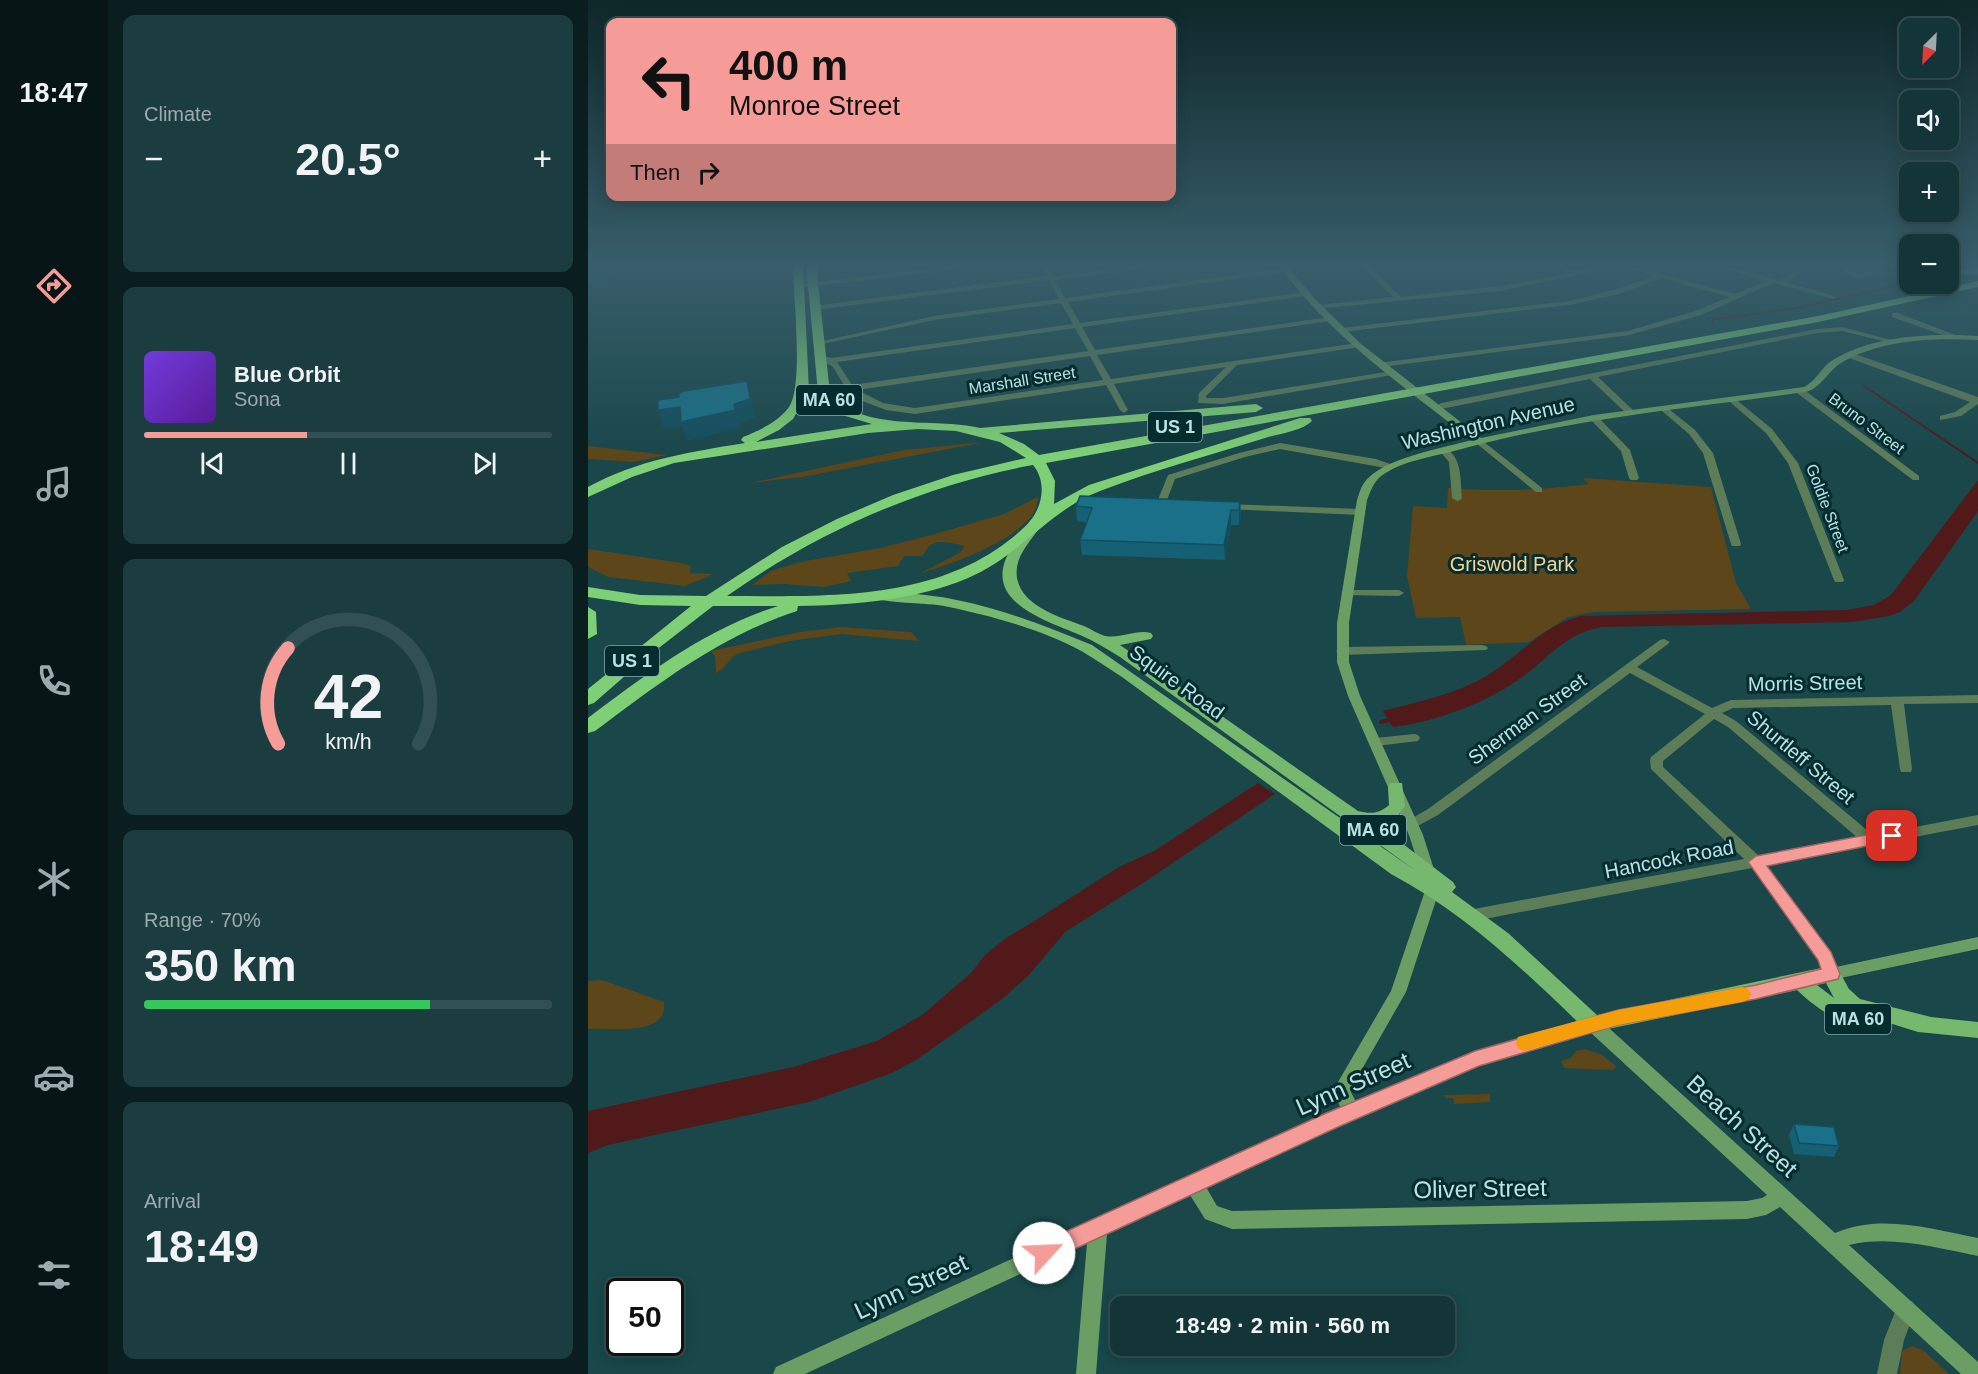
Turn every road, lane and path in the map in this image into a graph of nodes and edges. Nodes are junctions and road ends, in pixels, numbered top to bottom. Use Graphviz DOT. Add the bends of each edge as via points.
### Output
graph roads {
  1 [pos="805,328"];
  2 [pos="816,328"];
  3 [pos="887,328"];
  4 [pos="1053,328"];
  5 [pos="1079,328"];
  6 [pos="1264,328"];
  7 [pos="1358,328"];
  8 [pos="1645,328"];
  9 [pos="1727,328"];
  10 [pos="1763,328"];
  11 [pos="1932,328"];
  12 [pos="1342,330"];
  13 [pos="1954,336"];
  14 [pos="1978,338"];
  15 [pos="1895,342"];
  16 [pos="818,343"];
  17 [pos="1357,345"];
  18 [pos="1091,352"];
  19 [pos="1852,356"];
  20 [pos="825,358"];
  21 [pos="1236,362"];
  22 [pos="1382,365"];
  23 [pos="1392,373"];
  24 [pos="1592,376"];
  25 [pos="1108,382"];
  26 [pos="850,388"];
  27 [pos="1411,388"];
  28 [pos="1800,391"];
  29 [pos="1733,400"];
  30 [pos="1977,401"];
  31 [pos="1439,406"];
  32 [pos="1299,408"];
  33 [pos="1665,409"];
  34 [pos="1124,410"];
  35 [pos="1631,413"];
  36 [pos="1594,418"];
  37 [pos="1943,418"];
  38 [pos="940,426"];
  39 [pos="1462,428"];
  40 [pos="969,430"];
  41 [pos="1479,441"];
  42 [pos="1449,448"];
  43 [pos="691,456"];
  44 [pos="1003,462"];
  45 [pos="1391,466"];
  46 [pos="1634,478"];
  47 [pos="1916,478"];
  48 [pos="1539,490"];
  49 [pos="588,493"];
  50 [pos="1457,498"];
  51 [pos="1179,505"];
  52 [pos="1214,507"];
  53 [pos="1360,512"];
  54 [pos="1037,524"];
  55 [pos="1736,544"];
  56 [pos="1839,580"];
  57 [pos="588,592"];
  58 [pos="1348,592"];
  59 [pos="1400,593"];
  60 [pos="859,597"];
  61 [pos="821,599"];
  62 [pos="588,612"];
  63 [pos="668,625"];
  64 [pos="588,634"];
  65 [pos="1146,636"];
  66 [pos="1099,639"];
  67 [pos="1664,642"];
  68 [pos="1482,648"];
  69 [pos="1342,651"];
  70 [pos="1631,669"];
  71 [pos="588,683"];
  72 [pos="588,699"];
  73 [pos="1978,699"];
  74 [pos="1897,700"];
  75 [pos="1714,713"];
  76 [pos="588,727"];
  77 [pos="1414,738"];
  78 [pos="1376,742"];
  79 [pos="1906,769"];
  80 [pos="1396,787"];
  81 [pos="1345,810"];
  82 [pos="1978,820"];
  83 [pos="1412,824"];
  84 [pos="1870,840"];
  85 [pos="1756,862"];
  86 [pos="1431,880"];
  87 [pos="1474,915"];
  88 [pos="1978,943"];
  89 [pos="1832,974"];
  90 [pos="1800,981"];
  91 [pos="1593,1024"];
  92 [pos="1927,1024"];
  93 [pos="1978,1030"];
  94 [pos="1352,1112"];
  95 [pos="1194,1185"];
  96 [pos="1781,1196"];
  97 [pos="1098,1227"];
  98 [pos="1833,1243"];
  99 [pos="1978,1247"];
  100 [pos="1906,1309"];
  101 [pos="783,1374"];
  102 [pos="1086,1374"];
  103 [pos="1887,1374"];
  104 [pos="1976,1374"];
  1 -- 43 [label="highway, MA 60" via="804,382 796,407 784,421 733,446"];
  2 -- 16 [label="highway, MA 60"];
  3 -- 16 [label="street"];
  4 -- 20 [label="street"];
  5 -- 18 [label="street"];
  6 -- 18 [label="street"];
  7 -- 12 [label="street"];
  8 -- 22 [label="street"];
  9 -- 27 [label="highway, US 1"];
  10 -- 27 [label="highway, US 1"];
  11 -- 13 [label="street"];
  12 -- 17 [label="street"];
  13 -- 14 [label="street, Washington Avenue"];
  13 -- 15 [label="street, Washington Avenue"];
  15 -- 19 [label="street, Washington Avenue"];
  15 -- 24 [label="street" via="1854,331 1821,330"];
  16 -- 20 [label="highway, MA 60"];
  17 -- 21 [label="street, Marshall Street"];
  17 -- 22 [label="street"];
  18 -- 25 [label="street"];
  18 -- 26 [label="street"];
  19 -- 28 [label="street, Washington Avenue" via="1831,365 1816,385"];
  19 -- 30 [label="street"];
  20 -- 26 [label="street, Marshall Street"];
  20 -- 38 [label="highway, MA 60" via="823,391 840,409 878,422"];
  21 -- 23 [label="street" via="1202,395 1201,401 1223,401"];
  21 -- 25 [label="street, Marshall Street"];
  22 -- 23 [label="street"];
  23 -- 31 [label="street"];
  24 -- 31 [label="street"];
  24 -- 35 [label="street"];
  25 -- 26 [label="street, Marshall Street" via="911,411 870,401"];
  25 -- 34 [label="street"];
  27 -- 32 [label="highway, US 1"];
  27 -- 54 [label="highway" via="1094,488"];
  28 -- 29 [label="street, Washington Avenue"];
  28 -- 47 [label="street, Bruno Street"];
  29 -- 33 [label="street, Washington Avenue"];
  29 -- 56 [label="street, Goldie Street" via="1769,430 1793,463"];
  30 -- 37 [label="street" via="1955,416"];
  31 -- 39 [label="street"];
  32 -- 40 [label="highway"];
  32 -- 44 [label="highway, US 1"];
  33 -- 35 [label="street, Washington Avenue"];
  33 -- 55 [label="street" via="1692,432 1708,453"];
  35 -- 36 [label="street, Washington Avenue"];
  36 -- 41 [label="street, Washington Avenue"];
  36 -- 46 [label="street" via="1625,450"];
  38 -- 40 [label="highway, MA 60"];
  38 -- 43 [label="highway" via="851,432"];
  39 -- 41 [label="street"];
  39 -- 42 [label="street" via="1464,438"];
  40 -- 54 [label="highway, MA 60" via="1015,446 1041,466 1049,494"];
  41 -- 42 [label="street, Washington Avenue"];
  41 -- 48 [label="street"];
  42 -- 45 [label="street, Washington Avenue"];
  42 -- 50 [label="street"];
  43 -- 49 [label="highway, MA 60" via="633,472"];
  44 -- 63 [label="highway, US 1" via="837,522"];
  44 -- 63 [label="highway, US 1" via="901,487 816,524 740,568"];
  45 -- 51 [label="street" via="1280,446 1172,476 1162,502"];
  45 -- 53 [label="street, Washington Avenue" via="1368,484"];
  52 -- 53 [label="street"];
  53 -- 58 [label="street, Washington Avenue"];
  54 -- 60 [label="highway" via="1002,554 962,574 911,589"];
  54 -- 66 [label="main road, Squire Road / MA 60" via="1011,564 1015,590 1038,612"];
  57 -- 61 [label="highway, MA 60" via="658,600"];
  58 -- 59 [label="street"];
  58 -- 69 [label="street, Washington Avenue"];
  60 -- 61 [label="highway, MA 60"];
  60 -- 86 [label="main road, Squire Road / MA 60" via="926,598 955,603 1036,627 1087,648 1397,869"];
  61 -- 76 [label="highway" via="759,616 713,637"];
  62 -- 64 [label="highway"];
  63 -- 71 [label="highway, US 1"];
  63 -- 72 [label="highway, US 1"];
  65 -- 66 [label="main road" via="1122,641"];
  66 -- 81 [label="main road, Squire Road / MA 60"];
  67 -- 70 [label="street, Sherman Street"];
  68 -- 69 [label="street"];
  69 -- 78 [label="street, Washington Avenue" via="1346,678"];
  70 -- 75 [label="street, Shurtleff Street"];
  70 -- 83 [label="street, Sherman Street"];
  73 -- 74 [label="street, Morris Street"];
  74 -- 75 [label="street, Morris Street" via="1731,704"];
  74 -- 79 [label="street"];
  75 -- 84 [label="street, Shurtleff Street"];
  75 -- 85 [label="street, Morris Street" via="1654,763"];
  77 -- 78 [label="street"];
  78 -- 80 [label="street, Washington Avenue"];
  80 -- 81 [label="main road" via="1398,806 1391,814 1367,819"];
  80 -- 83 [label="street, Washington Avenue"];
  81 -- 86 [label="main road, Squire Road / MA 60"];
  82 -- 84 [label="street, Hancock Road"];
  83 -- 86 [label="street, Washington Avenue"];
  84 -- 85 [label="street, Hancock Road"];
  85 -- 87 [label="street, Hancock Road"];
  85 -- 89 [label="street" via="1825,957"];
  86 -- 87 [label="main road, Beach Street / MA 60"];
  86 -- 94 [label="street" via="1398,992 1342,1089"];
  87 -- 91 [label="main road, Beach Street / MA 60"];
  88 -- 89 [label="street, Lynn Street"];
  89 -- 90 [label="main road, Lynn Street / MA 60"];
  89 -- 92 [label="main road, MA 60" via="1839,990 1854,1006"];
  90 -- 91 [label="main road, Lynn Street / MA 60"];
  90 -- 92 [label="main road, MA 60" via="1823,1004 1844,1015 1879,1022"];
  91 -- 94 [label="street, Lynn Street" via="1475,1059"];
  91 -- 96 [label="street, Beach Street"];
  92 -- 93 [label="main road, MA 60"];
  94 -- 95 [label="street, Lynn Street"];
  95 -- 96 [label="street, Oliver Street" via="1210,1213 1232,1220 1747,1210 1766,1206"];
  95 -- 97 [label="street, Lynn Street"];
  96 -- 98 [label="street, Beach Street"];
  97 -- 101 [label="street, Lynn Street"];
  97 -- 102 [label="street"];
  98 -- 99 [label="street" via="1845,1236 1869,1232"];
  98 -- 100 [label="street, Beach Street"];
  100 -- 103 [label="street"];
  100 -- 104 [label="street, Beach Street"];
}
